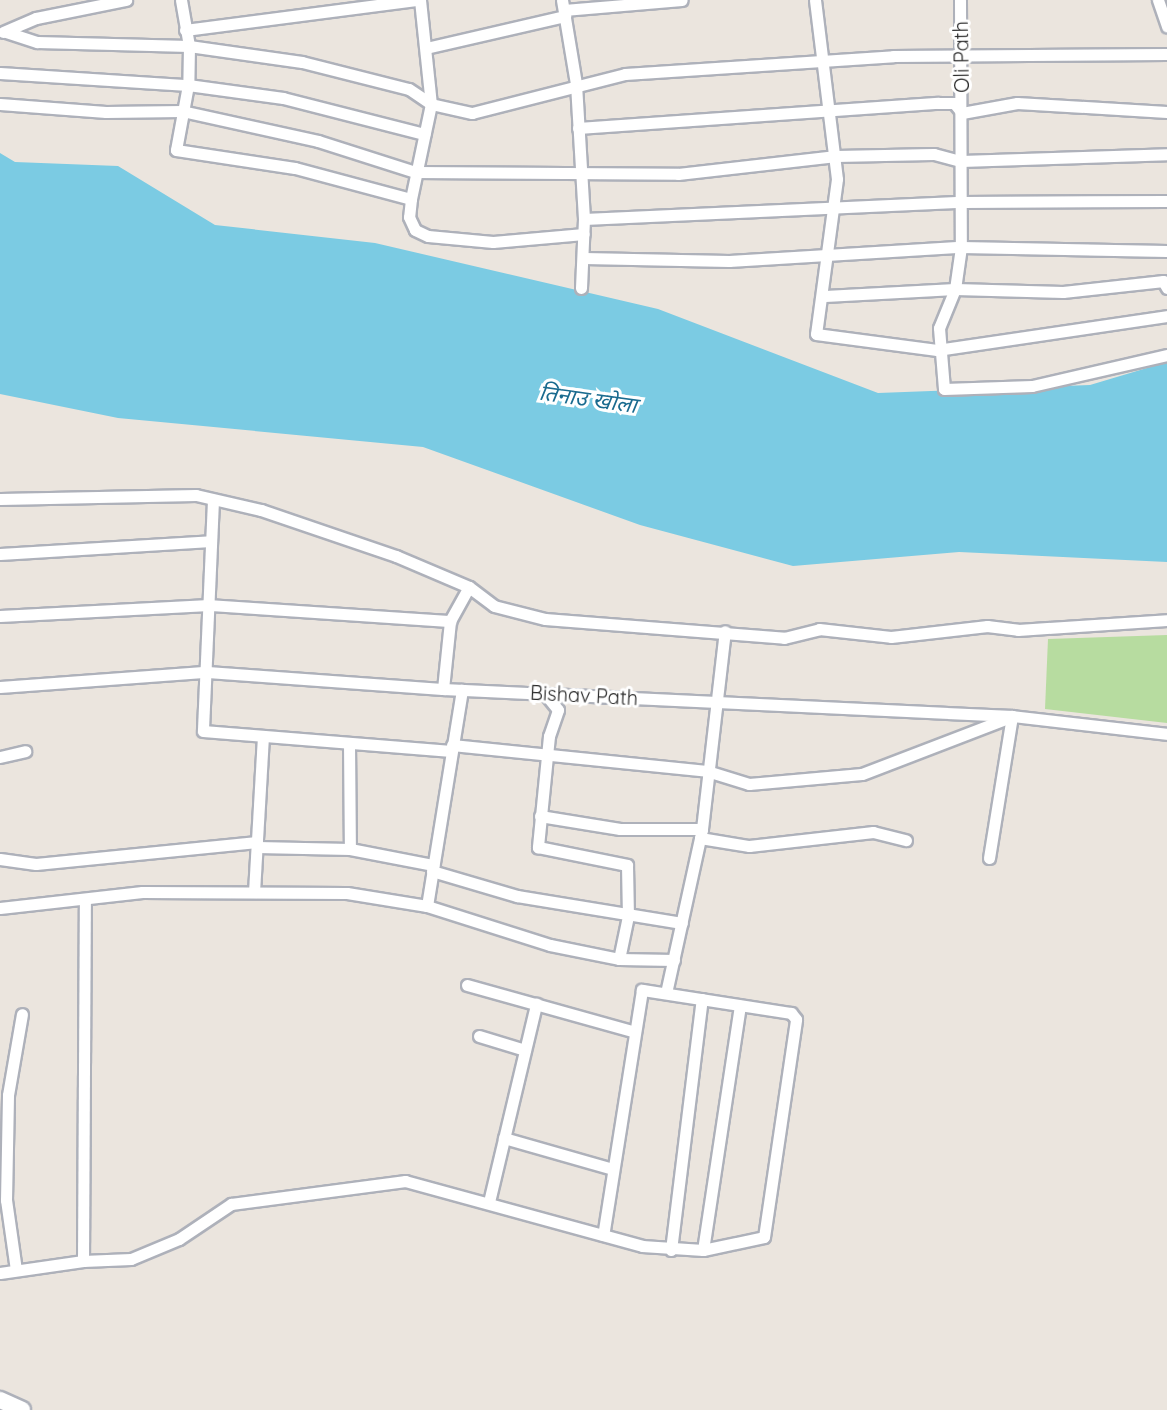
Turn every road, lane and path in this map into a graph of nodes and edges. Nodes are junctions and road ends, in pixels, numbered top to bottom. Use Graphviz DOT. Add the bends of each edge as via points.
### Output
graph roads {
  1 [pos="126,0"];
  2 [pos="181,0"];
  3 [pos="418,0"];
  4 [pos="682,0"];
  5 [pos="815,0"];
  6 [pos="960,0"];
  7 [pos="1158,0"];
  8 [pos="564,9"];
  9 [pos="1167,26"];
  10 [pos="185,30"];
  11 [pos="3,32"];
  12 [pos="189,46"];
  13 [pos="426,48"];
  14 [pos="1167,54"];
  15 [pos="962,58"];
  16 [pos="821,60"];
  17 [pos="0,73"];
  18 [pos="576,84"];
  19 [pos="188,85"];
  20 [pos="0,104"];
  21 [pos="431,104"];
  22 [pos="828,108"];
  23 [pos="182,111"];
  24 [pos="1167,112"];
  25 [pos="962,113"];
  26 [pos="578,128"];
  27 [pos="424,134"];
  28 [pos="1167,154"];
  29 [pos="836,156"];
  30 [pos="961,161"];
  31 [pos="581,171"];
  32 [pos="415,172"];
  33 [pos="411,199"];
  34 [pos="1167,201"];
  35 [pos="962,202"];
  36 [pos="832,208"];
  37 [pos="584,219"];
  38 [pos="584,234"];
  39 [pos="961,247"];
  40 [pos="1167,251"];
  41 [pos="826,255"];
  42 [pos="584,258"];
  43 [pos="581,288"];
  44 [pos="1167,288"];
  45 [pos="955,289"];
  46 [pos="825,296"];
  47 [pos="1167,316"];
  48 [pos="937,350"];
  49 [pos="1167,355"];
  50 [pos="0,499"];
  51 [pos="213,500"];
  52 [pos="211,541"];
  53 [pos="0,554"];
  54 [pos="469,587"];
  55 [pos="209,605"];
  56 [pos="0,616"];
  57 [pos="1167,620"];
  58 [pos="450,621"];
  59 [pos="725,631"];
  60 [pos="206,672"];
  61 [pos="0,687"];
  62 [pos="443,689"];
  63 [pos="462,690"];
  64 [pos="542,693"];
  65 [pos="720,702"];
  66 [pos="1012,716"];
  67 [pos="1167,734"];
  68 [pos="263,736"];
  69 [pos="349,743"];
  70 [pos="452,748"];
  71 [pos="25,751"];
  72 [pos="0,757"];
  73 [pos="546,758"];
  74 [pos="707,771"];
  75 [pos="540,816"];
  76 [pos="701,833"];
  77 [pos="906,840"];
  78 [pos="257,845"];
  79 [pos="350,849"];
  80 [pos="989,858"];
  81 [pos="0,859"];
  82 [pos="432,868"];
  83 [pos="254,892"];
  84 [pos="85,903"];
  85 [pos="427,906"];
  86 [pos="0,908"];
  87 [pos="628,916"];
  88 [pos="682,923"];
  89 [pos="619,959"];
  90 [pos="674,960"];
  91 [pos="467,985"];
  92 [pos="666,993"];
  93 [pos="702,999"];
  94 [pos="536,1004"];
  95 [pos="740,1006"];
  96 [pos="22,1014"];
  97 [pos="635,1032"];
  98 [pos="479,1036"];
  99 [pos="525,1050"];
  100 [pos="504,1138"];
  101 [pos="613,1169"];
  102 [pos="489,1202"];
  103 [pos="603,1235"];
  104 [pos="671,1250"];
  105 [pos="703,1250"];
  106 [pos="83,1261"];
  107 [pos="16,1270"];
  108 [pos="0,1273"];
  109 [pos="0,1400"];
  110 [pos="22,1410"];
  1 -- 11 [label="street" via="36,18"];
  2 -- 10 [label="street"];
  3 -- 10 [label="street"];
  3 -- 13 [label="street"];
  4 -- 8 [label="street"];
  5 -- 16 [label="street"];
  6 -- 15 [label="street, Oli Path"];
  7 -- 9 [label="street"];
  8 -- 13 [label="street"];
  8 -- 18 [label="street"];
  10 -- 12 [label="street"];
  11 -- 12 [label="street" via="37,42"];
  12 -- 19 [label="street"];
  12 -- 21 [label="street" via="302,62 409,89"];
  13 -- 21 [label="street"];
  14 -- 15 [label="street"];
  15 -- 16 [label="street"];
  15 -- 25 [label="street, Oli Path"];
  16 -- 18 [label="street" via="625,74"];
  16 -- 22 [label="street"];
  17 -- 19 [label="street"];
  18 -- 21 [label="street" via="472,113"];
  18 -- 26 [label="street"];
  19 -- 23 [label="street"];
  19 -- 27 [label="street" via="283,98"];
  20 -- 23 [label="street"];
  21 -- 27 [label="street"];
  22 -- 25 [label="street" via="954,103"];
  22 -- 26 [label="street"];
  22 -- 29 [label="street"];
  23 -- 32 [label="street" via="318,141"];
  23 -- 33 [label="street" via="176,150 295,168"];
  24 -- 25 [label="street" via="1017,103"];
  25 -- 30 [label="street, Oli Path"];
  26 -- 31 [label="street"];
  27 -- 32 [label="street"];
  28 -- 30 [label="street"];
  29 -- 30 [label="street" via="934,154"];
  29 -- 31 [label="street" via="678,174"];
  29 -- 36 [label="street"];
  30 -- 35 [label="street, Oli Path"];
  31 -- 32 [label="street"];
  31 -- 37 [label="street"];
  32 -- 33 [label="street"];
  33 -- 38 [label="street" via="409,217 415,230 428,236 493,242"];
  34 -- 35 [label="street"];
  35 -- 36 [label="street"];
  35 -- 39 [label="street, Oli Path"];
  36 -- 37 [label="street"];
  36 -- 41 [label="street"];
  37 -- 38 [label="street"];
  38 -- 42 [label="street"];
  39 -- 40 [label="street"];
  39 -- 41 [label="street"];
  39 -- 45 [label="street, Oli Path"];
  41 -- 42 [label="street" via="729,261"];
  41 -- 46 [label="street"];
  42 -- 43 [label="street"];
  44 -- 45 [label="street" via="1163,281 1063,292"];
  45 -- 46 [label="street"];
  45 -- 48 [label="street, Oli Path" via="939,328"];
  46 -- 48 [label="street" via="816,328 822,337"];
  47 -- 48 [label="street"];
  48 -- 49 [label="street" via="941,384 950,389 1032,386"];
  50 -- 51 [label="street" via="173,493"];
  51 -- 52 [label="street"];
  51 -- 54 [label="street" via="396,556"];
  52 -- 53 [label="street"];
  52 -- 55 [label="street"];
  54 -- 58 [label="street"];
  54 -- 59 [label="street" via="494,606 545,619"];
  55 -- 56 [label="street"];
  55 -- 58 [label="street"];
  55 -- 60 [label="street"];
  57 -- 59 [label="street" via="1018,630 987,626 891,637 819,629 784,638"];
  58 -- 62 [label="street"];
  59 -- 65 [label="street"];
  60 -- 61 [label="street, Bishav Path"];
  60 -- 62 [label="street, Bishav Path"];
  60 -- 68 [label="street" via="203,731"];
  62 -- 63 [label="street, Bishav Path"];
  63 -- 64 [label="street, Bishav Path"];
  63 -- 70 [label="street"];
  64 -- 65 [label="street, Bishav Path"];
  64 -- 73 [label="street" via="553,697 558,710"];
  65 -- 66 [label="street, Bishav Path"];
  65 -- 74 [label="street"];
  66 -- 67 [label="street, Bishav Path"];
  66 -- 74 [label="street" via="862,774 749,784"];
  66 -- 80 [label="street"];
  68 -- 69 [label="street"];
  68 -- 78 [label="street"];
  69 -- 70 [label="street"];
  69 -- 79 [label="street"];
  70 -- 73 [label="street"];
  70 -- 82 [label="street"];
  71 -- 72 [label="street"];
  73 -- 74 [label="street"];
  73 -- 75 [label="street"];
  74 -- 76 [label="street"];
  75 -- 76 [label="street" via="620,829"];
  75 -- 87 [label="street" via="538,847 627,865"];
  76 -- 77 [label="street" via="749,846 873,832"];
  76 -- 88 [label="street"];
  78 -- 79 [label="street"];
  78 -- 81 [label="street" via="52,863"];
  78 -- 83 [label="street"];
  79 -- 82 [label="street"];
  82 -- 85 [label="street"];
  82 -- 87 [label="street" via="517,896"];
  83 -- 84 [label="street" via="142,892"];
  83 -- 85 [label="street" via="347,893"];
  84 -- 86 [label="street"];
  84 -- 106 [label="street"];
  85 -- 89 [label="street" via="550,945"];
  87 -- 88 [label="street"];
  87 -- 89 [label="street"];
  88 -- 90 [label="street"];
  89 -- 90 [label="street"];
  90 -- 92 [label="street"];
  91 -- 94 [label="street"];
  92 -- 93 [label="street"];
  92 -- 97 [label="street" via="642,990"];
  93 -- 95 [label="street"];
  93 -- 104 [label="street"];
  94 -- 97 [label="street"];
  94 -- 99 [label="street"];
  95 -- 105 [label="street"];
  95 -- 105 [label="street" via="791,1013 796,1019 764,1237"];
  96 -- 107 [label="street" via="8,1095 6,1200"];
  97 -- 101 [label="street"];
  98 -- 99 [label="street"];
  99 -- 100 [label="street"];
  100 -- 101 [label="street"];
  100 -- 102 [label="street"];
  101 -- 103 [label="street"];
  102 -- 103 [label="street"];
  102 -- 106 [label="street" via="405,1181 231,1204 179,1239 131,1259"];
  103 -- 104 [label="street"];
  104 -- 105 [label="street"];
  106 -- 107 [label="street"];
  107 -- 108 [label="street"];
  109 -- 110 [label="main road"];
}
